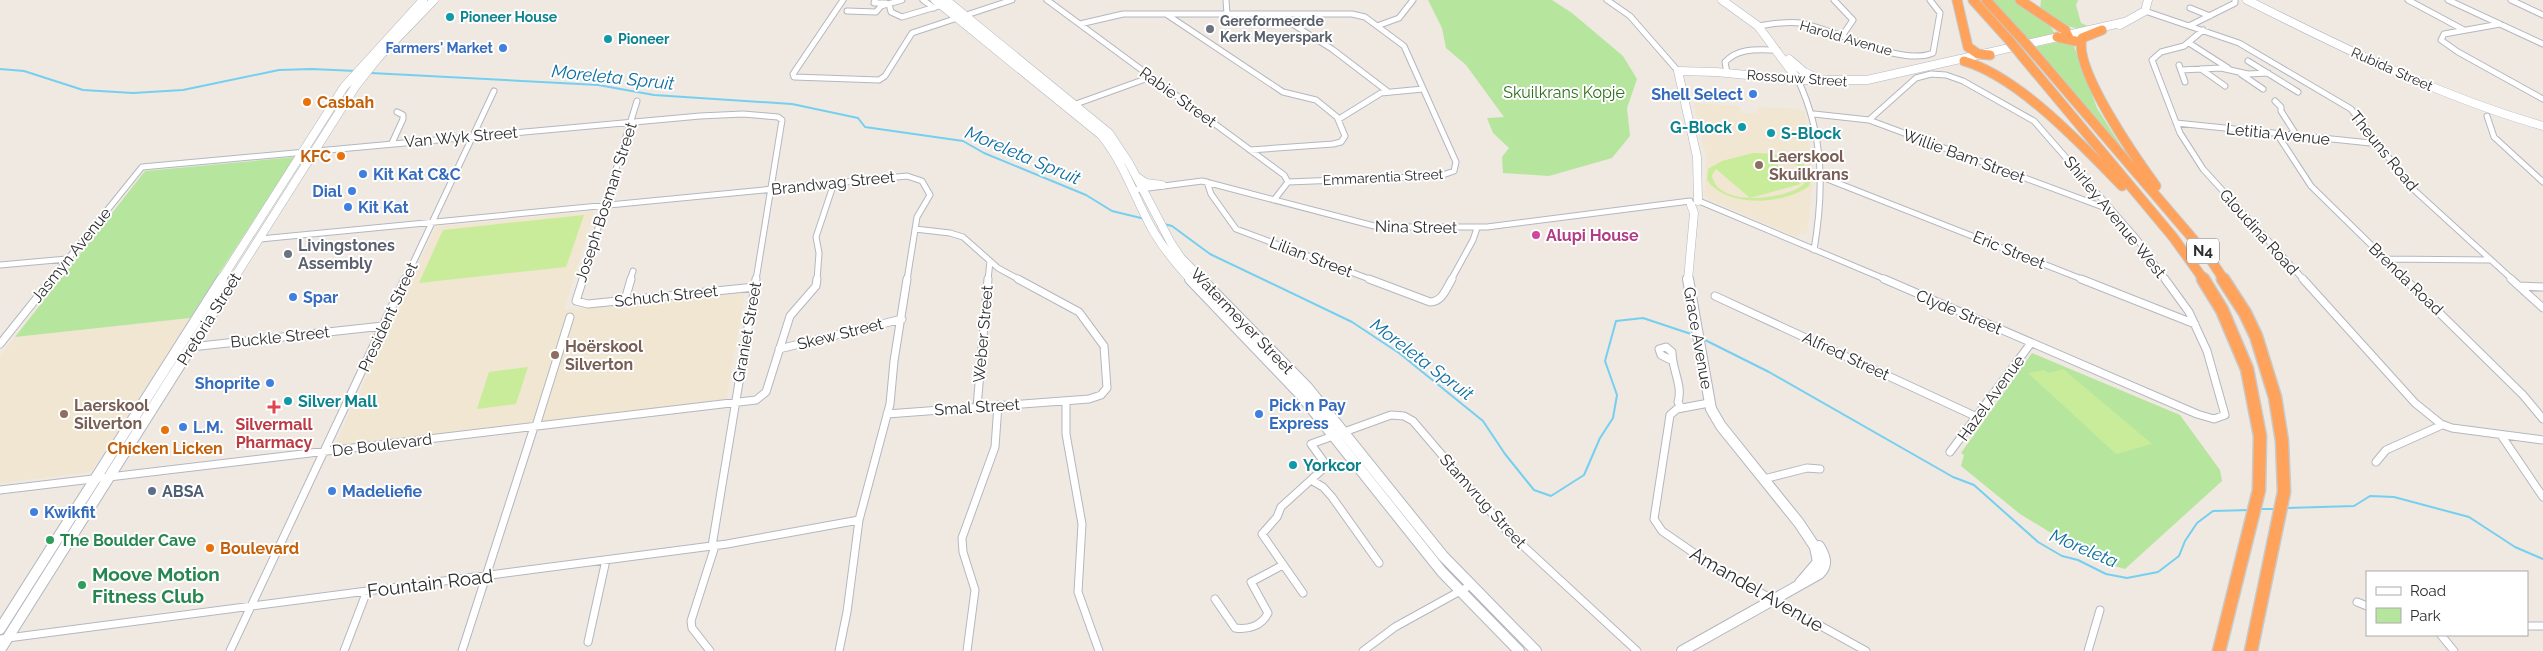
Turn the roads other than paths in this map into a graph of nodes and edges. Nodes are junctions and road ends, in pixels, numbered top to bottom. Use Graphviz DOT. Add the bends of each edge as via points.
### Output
graph roads {
  1 [pos="423,0"];
  2 [pos="434,0"];
  3 [pos="843,0"];
  4 [pos="875,0"];
  5 [pos="902,0"];
  6 [pos="923,0"];
  7 [pos="935,0"];
  8 [pos="1012,0"];
  9 [pos="1047,0"];
  10 [pos="1226,0"];
  11 [pos="1413,0"];
  12 [pos="1607,0"];
  13 [pos="1722,0"];
  14 [pos="1834,0"];
  15 [pos="1930,0"];
  16 [pos="1957,0"];
  17 [pos="1973,0"];
  18 [pos="1986,0"];
  19 [pos="2020,0"];
  20 [pos="2148,0"];
  21 [pos="2235,0"];
  22 [pos="2247,0"];
  23 [pos="2408,0"];
  24 [pos="2448,0"];
  25 [pos="2512,0"];
  26 [pos="890,2"];
  27 [pos="944,3"];
  28 [pos="934,8"];
  29 [pos="2190,8"];
  30 [pos="847,11"];
  31 [pos="2144,11"];
  32 [pos="1166,14"];
  33 [pos="1227,14"];
  34 [pos="1277,14"];
  35 [pos="2543,15"];
  36 [pos="961,16"];
  37 [pos="2210,16"];
  38 [pos="2125,22"];
  39 [pos="1080,24"];
  40 [pos="2500,24"];
  41 [pos="1377,26"];
  42 [pos="1758,26"];
  43 [pos="2190,26"];
  44 [pos="2102,30"];
  45 [pos="2203,30"];
  46 [pos="2464,30"];
  47 [pos="2080,32"];
  48 [pos="2068,34"];
  49 [pos="1842,36"];
  50 [pos="2057,37"];
  51 [pos="2190,43"];
  52 [pos="2543,44"];
  53 [pos="1968,47"];
  54 [pos="2081,48"];
  55 [pos="1777,50"];
  56 [pos="1978,55"];
  57 [pos="1990,55"];
  58 [pos="1963,59"];
  59 [pos="2248,61"];
  60 [pos="1989,69"];
  61 [pos="2201,69"];
  62 [pos="2230,69"];
  63 [pos="1678,70"];
  64 [pos="1727,72"];
  65 [pos="2238,72"];
  66 [pos="2268,73"];
  67 [pos="1151,77"];
  68 [pos="1798,80"];
  69 [pos="1826,81"];
  70 [pos="2185,82"];
  71 [pos="2225,86"];
  72 [pos="1423,89"];
  73 [pos="2263,89"];
  74 [pos="494,91"];
  75 [pos="1388,92"];
  76 [pos="2298,92"];
  77 [pos="2543,99"];
  78 [pos="637,101"];
  79 [pos="2275,101"];
  80 [pos="1076,104"];
  81 [pos="397,112"];
  82 [pos="1814,114"];
  83 [pos="2487,116"];
  84 [pos="780,118"];
  85 [pos="1339,119"];
  86 [pos="1869,120"];
  87 [pos="632,122"];
  88 [pos="2176,123"];
  89 [pos="2543,126"];
  90 [pos="2277,134"];
  91 [pos="474,136"];
  92 [pos="2297,136"];
  93 [pos="392,143"];
  94 [pos="2380,144"];
  95 [pos="1250,150"];
  96 [pos="314,151"];
  97 [pos="303,152"];
  98 [pos="142,167"];
  99 [pos="1136,175"];
  100 [pos="1822,177"];
  101 [pos="1207,182"];
  102 [pos="1288,182"];
  103 [pos="2543,182"];
  104 [pos="834,183"];
  105 [pos="1163,185"];
  106 [pos="1138,189"];
  107 [pos="770,190"];
  108 [pos="1146,197"];
  109 [pos="1274,200"];
  110 [pos="1675,204"];
  111 [pos="1694,204"];
  112 [pos="605,206"];
  113 [pos="1712,206"];
  114 [pos="2112,210"];
  115 [pos="432,223"];
  116 [pos="1477,228"];
  117 [pos="915,229"];
  118 [pos="2173,237"];
  119 [pos="260,239"];
  120 [pos="1814,250"];
  121 [pos="67,259"];
  122 [pos="2386,259"];
  123 [pos="2211,260"];
  124 [pos="2490,260"];
  125 [pos="990,261"];
  126 [pos="0,265"];
  127 [pos="241,269"];
  128 [pos="633,271"];
  129 [pos="2519,286"];
  130 [pos="755,287"];
  131 [pos="2543,287"];
  132 [pos="1716,296"];
  133 [pos="625,300"];
  134 [pos="577,302"];
  135 [pos="2543,308"];
  136 [pos="570,317"];
  137 [pos="902,319"];
  138 [pos="2195,324"];
  139 [pos="384,326"];
  140 [pos="186,334"];
  141 [pos="2031,343"];
  142 [pos="0,344"];
  143 [pos="192,347"];
  144 [pos="177,349"];
  145 [pos="779,349"];
  146 [pos="1672,360"];
  147 [pos="1066,400"];
  148 [pos="735,403"];
  149 [pos="1709,404"];
  150 [pos="998,405"];
  151 [pos="977,407"];
  152 [pos="1681,408"];
  153 [pos="887,414"];
  154 [pos="1976,417"];
  155 [pos="2206,418"];
  156 [pos="2543,419"];
  157 [pos="2442,425"];
  158 [pos="535,427"];
  159 [pos="1339,433"];
  160 [pos="2501,435"];
  161 [pos="2543,440"];
  162 [pos="325,451"];
  163 [pos="1950,452"];
  164 [pos="2376,462"];
  165 [pos="1820,469"];
  166 [pos="110,477"];
  167 [pos="98,478"];
  168 [pos="1764,479"];
  169 [pos="1311,480"];
  170 [pos="0,490"];
  171 [pos="2543,497"];
  172 [pos="859,520"];
  173 [pos="714,546"];
  174 [pos="606,560"];
  175 [pos="1379,563"];
  176 [pos="1283,565"];
  177 [pos="486,576"];
  178 [pos="1472,585"];
  179 [pos="367,591"];
  180 [pos="1460,591"];
  181 [pos="1303,593"];
  182 [pos="1215,599"];
  183 [pos="1770,600"];
  184 [pos="2357,602"];
  185 [pos="2366,606"];
  186 [pos="251,607"];
  187 [pos="2100,610"];
  188 [pos="2528,626"];
  189 [pos="2543,626"];
  190 [pos="0,628"];
  191 [pos="2442,636"];
  192 [pos="4,639"];
  193 [pos="588,642"];
  194 [pos="0,650"];
  195 [pos="230,651"];
  196 [pos="344,651"];
  197 [pos="462,651"];
  198 [pos="710,651"];
  199 [pos="839,651"];
  200 [pos="967,651"];
  201 [pos="1099,651"];
  202 [pos="1363,651"];
  203 [pos="1520,651"];
  204 [pos="1536,651"];
  205 [pos="1637,651"];
  206 [pos="1682,651"];
  207 [pos="1866,651"];
  208 [pos="2088,651"];
  209 [pos="2219,651"];
  210 [pos="2251,651"];
  211 [pos="2454,651"];
  1 -- 97 [label="main road, Pretoria Street" via="344,87"];
  2 -- 96 [label="main road, Pretoria Street" via="378,58 355,87"];
  3 -- 36 [label="street" via="793,77 879,80 885,76 910,34"];
  4 -- 26 [label="street"];
  5 -- 26 [label="street"];
  6 -- 28 [label="street"];
  7 -- 27 [label="main road, Watermeyer Street"];
  8 -- 36 [label="street"];
  9 -- 39 [label="street, Rabie Street"];
  10 -- 33 [label="street"];
  11 -- 41 [label="street" via="1399,18"];
  12 -- 63 [label="street, Grace Avenue" via="1630,16"];
  13 -- 42 [label="main road"];
  14 -- 49 [label="street" via="1854,20"];
  15 -- 49 [label="street, Harold Avenue" via="1940,13 1933,53 1923,57 1908,56"];
  16 -- 53 [label="highway"];
  17 -- 118 [label="highway, N4, bridge"];
  18 -- 123 [label="highway, N4, bridge"];
  19 -- 48 [label="highway"];
  20 -- 31 [label="main road"];
  21 -- 37 [label="street" via="2235,3"];
  22 -- 89 [label="main road, Rubida Street" via="2381,66 2486,108"];
  23 -- 46 [label="street"];
  24 -- 40 [label="street"];
  25 -- 35 [label="street"];
  26 -- 28 [label="street" via="892,12 900,17"];
  26 -- 30 [label="street" via="876,12"];
  27 -- 28 [label="street"];
  27 -- 36 [label="main road, Watermeyer Street"];
  29 -- 37 [label="street"];
  31 -- 38 [label="main road"];
  31 -- 43 [label="street, Theuns Road"];
  32 -- 33 [label="street, Emmarentia Street"];
  32 -- 39 [label="street, Emmarentia Street" via="1116,14"];
  32 -- 85 [label="street" via="1279,89 1314,99"];
  33 -- 34 [label="street, Emmarentia Street"];
  34 -- 41 [label="street, Emmarentia Street" via="1356,14"];
  34 -- 75 [label="street" via="1332,49"];
  36 -- 80 [label="main road, Watermeyer Street"];
  36 -- 106 [label="main road, Watermeyer Street" via="1101,135"];
  37 -- 43 [label="street"];
  38 -- 44 [label="main road"];
  38 -- 47 [label="main road"];
  39 -- 67 [label="street, Rabie Street"];
  40 -- 46 [label="street"];
  40 -- 52 [label="street"];
  41 -- 72 [label="street, Emmarentia Street" via="1404,46"];
  42 -- 49 [label="street, Harold Avenue" via="1796,23"];
  42 -- 55 [label="main road"];
  43 -- 45 [label="street, Theuns Road"];
  44 -- 48 [label="main road"];
  44 -- 54 [label="highway" via="2082,38"];
  45 -- 51 [label="street, Gloudina Road"];
  45 -- 94 [label="street, Theuns Road" via="2244,45 2346,105"];
  46 -- 77 [label="street" via="2444,34 2441,40"];
  47 -- 48 [label="highway"];
  48 -- 50 [label="highway"];
  48 -- 54 [label="highway"];
  48 -- 57 [label="main road"];
  50 -- 56 [label="main road, Rossouw Street"];
  51 -- 62 [label="street"];
  51 -- 88 [label="street, Gloudina Road" via="2162,52 2152,60"];
  53 -- 56 [label="highway"];
  53 -- 58 [label="highway"];
  54 -- 123 [label="highway" via="2100,99 2116,128"];
  55 -- 64 [label="street" via="1733,54 1726,62"];
  55 -- 68 [label="main road"];
  55 -- 69 [label="main road" via="1804,72"];
  56 -- 57 [label="highway"];
  56 -- 58 [label="main road, Rossouw Street"];
  56 -- 60 [label="highway"];
  58 -- 60 [label="highway"];
  58 -- 69 [label="main road, Rossouw Street" via="1868,80"];
  59 -- 66 [label="street"];
  60 -- 118 [label="highway" via="2066,132"];
  61 -- 62 [label="street"];
  61 -- 70 [label="street" via="2180,68"];
  61 -- 71 [label="street"];
  62 -- 65 [label="street"];
  63 -- 64 [label="main road, Rossouw Street"];
  63 -- 111 [label="main road, Grace Avenue" via="1698,157"];
  64 -- 68 [label="main road, Rossouw Street"];
  65 -- 66 [label="street"];
  65 -- 73 [label="street"];
  66 -- 76 [label="street"];
  67 -- 80 [label="street"];
  67 -- 95 [label="street, Rabie Street"];
  68 -- 69 [label="main road, Rossouw Street"];
  68 -- 82 [label="street"];
  72 -- 75 [label="street"];
  72 -- 102 [label="street, Emmarentia Street" via="1456,162 1454,171 1440,176"];
  74 -- 91 [label="street, President Street"];
  75 -- 85 [label="street" via="1376,95"];
  78 -- 87 [label="street, Joseph Bosman Street"];
  79 -- 92 [label="street"];
  80 -- 99 [label="main road, Watermeyer Street" via="1109,133"];
  81 -- 93 [label="street" via="403,120"];
  82 -- 86 [label="street, Willie Bam Street"];
  82 -- 100 [label="street"];
  83 -- 103 [label="street" via="2494,137"];
  84 -- 87 [label="street, Van Wyk Street" via="726,114"];
  84 -- 107 [label="street, Graniet Street" via="782,123"];
  85 -- 95 [label="street" via="1345,136 1338,143"];
  86 -- 114 [label="street, Willie Bam Street"];
  86 -- 114 [label="street, Shirley Avenue West" via="1916,78 1931,74 1950,76 2034,121"];
  87 -- 91 [label="street, Van Wyk Street"];
  87 -- 112 [label="street, Joseph Bosman Street"];
  88 -- 90 [label="street, Letitia Avenue"];
  88 -- 157 [label="street, Gloudina Road" via="2195,158 2219,187 2407,395"];
  90 -- 92 [label="street, Letitia Avenue"];
  90 -- 122 [label="street, Brenda Road" via="2311,186"];
  91 -- 93 [label="street, Van Wyk Street"];
  91 -- 115 [label="street, President Street"];
  92 -- 94 [label="street, Letitia Avenue"];
  93 -- 96 [label="street, Van Wyk Street"];
  94 -- 124 [label="street, Theuns Road" via="2412,188"];
  95 -- 102 [label="street, Rabie Street" via="1284,175"];
  96 -- 97 [label="street, Van Wyk Street"];
  96 -- 119 [label="main road, Pretoria Street"];
  97 -- 98 [label="street, Van Wyk Street"];
  97 -- 140 [label="main road, Pretoria Street"];
  98 -- 121 [label="street, Jasmyn Avenue"];
  99 -- 105 [label="main road" via="1146,183"];
  99 -- 106 [label="main road, Watermeyer Street"];
  100 -- 120 [label="street"];
  100 -- 138 [label="street, Eric Street"];
  101 -- 105 [label="street, Nina Street"];
  101 -- 109 [label="street, Nina Street"];
  101 -- 116 [label="street, Lilian Street" via="1211,194 1236,229 1423,299 1438,301"];
  102 -- 109 [label="street"];
  104 -- 107 [label="street, Brandwag Street"];
  104 -- 117 [label="street, Brandwag Street" via="908,176 918,178 925,183 930,195 918,214"];
  104 -- 145 [label="street" via="816,237 819,253 816,286 790,314"];
  105 -- 106 [label="street, Nina Street"];
  105 -- 108 [label="main road"];
  106 -- 108 [label="main road, Watermeyer Street"];
  106 -- 159 [label="main road, Watermeyer Street" via="1151,227 1171,259"];
  107 -- 112 [label="street, Brandwag Street"];
  107 -- 130 [label="street, Graniet Street"];
  108 -- 159 [label="main road, Watermeyer Street" via="1162,230 1181,258 1307,387"];
  109 -- 116 [label="street, Nina Street" via="1372,227"];
  110 -- 111 [label="street, Nina Street"];
  110 -- 116 [label="street, Nina Street"];
  111 -- 113 [label="street, Clyde Street"];
  111 -- 149 [label="main road, Grace Avenue" via="1688,284"];
  112 -- 115 [label="street, Brandwag Street"];
  112 -- 134 [label="street, Joseph Bosman Street" via="577,293"];
  113 -- 120 [label="street, Clyde Street"];
  114 -- 138 [label="street, Shirley Avenue West" via="2146,250"];
  115 -- 119 [label="street, Brandwag Street"];
  115 -- 139 [label="street, President Street"];
  117 -- 125 [label="street" via="960,235"];
  117 -- 137 [label="street, Brandwag Street"];
  118 -- 209 [label="highway, N4" via="2222,310 2247,369 2260,436 2259,490"];
  119 -- 127 [label="main road, Pretoria Street"];
  120 -- 141 [label="street, Clyde Street"];
  121 -- 126 [label="street"];
  121 -- 142 [label="street, Jasmyn Avenue"];
  122 -- 124 [label="street"];
  122 -- 156 [label="street, Brenda Road"];
  123 -- 210 [label="highway, N4" via="2245,312 2275,397 2281,433 2284,492"];
  124 -- 129 [label="street, Theuns Road"];
  125 -- 147 [label="street, Smal Street" via="1076,310 1102,342 1107,360 1106,391 1095,398"];
  125 -- 151 [label="street, Weber Street"];
  127 -- 140 [label="main road" via="232,275 199,326"];
  127 -- 143 [label="main road, Pretoria Street"];
  128 -- 133 [label="street"];
  129 -- 131 [label="street"];
  129 -- 135 [label="street, Theuns Road"];
  130 -- 133 [label="street, Schuch Street"];
  130 -- 148 [label="street, Graniet Street"];
  132 -- 154 [label="street, Alfred Street"];
  133 -- 134 [label="street, Schuch Street"];
  136 -- 158 [label="street"];
  137 -- 145 [label="street, Skew Street"];
  137 -- 153 [label="street, Brandwag Street"];
  138 -- 155 [label="street, Shirley Avenue West" via="2216,376 2226,412 2220,418"];
  139 -- 143 [label="street, Buckle Street"];
  139 -- 162 [label="street, President Street"];
  140 -- 144 [label="main road, Pretoria Street"];
  141 -- 154 [label="street, Hazel Avenue"];
  141 -- 155 [label="street, Clyde Street"];
  143 -- 144 [label="street, Buckle Street"];
  143 -- 166 [label="main road, Pretoria Street"];
  144 -- 167 [label="main road, Pretoria Street"];
  145 -- 148 [label="street, De Boulevard" via="763,397"];
  146 -- 152 [label="street"];
  147 -- 150 [label="street, Smal Street"];
  147 -- 201 [label="street" via="1066,434 1082,524 1078,592"];
  148 -- 158 [label="street, De Boulevard"];
  148 -- 173 [label="street, Graniet Street"];
  149 -- 152 [label="street"];
  149 -- 168 [label="main road, Grace Avenue" via="1721,426"];
  150 -- 151 [label="street, Smal Street"];
  150 -- 200 [label="street" via="995,447 962,538 962,551 975,590"];
  151 -- 153 [label="street, Smal Street"];
  152 -- 183 [label="street, Amandel Avenue" via="1672,411 1669,419 1654,519 1657,528"];
  153 -- 172 [label="street, Brandwag Street"];
  154 -- 163 [label="street, Hazel Avenue"];
  157 -- 160 [label="street"];
  157 -- 164 [label="street" via="2386,450"];
  158 -- 162 [label="street, De Boulevard"];
  158 -- 177 [label="street"];
  159 -- 169 [label="street, Stamvrug Street" via="1311,444 1325,465"];
  159 -- 178 [label="main road, Watermeyer Street" via="1443,556"];
  159 -- 180 [label="main road, Watermeyer Street" via="1395,514"];
  159 -- 205 [label="street, Stamvrug Street" via="1391,415 1411,419 1506,530"];
  160 -- 161 [label="street"];
  160 -- 171 [label="street"];
  162 -- 166 [label="street, De Boulevard"];
  162 -- 186 [label="street, President Street"];
  165 -- 168 [label="street" via="1806,468"];
  166 -- 167 [label="street, De Boulevard"];
  166 -- 192 [label="main road, Pretoria Street"];
  167 -- 170 [label="street, De Boulevard"];
  167 -- 190 [label="main road, Pretoria Street"];
  168 -- 183 [label="main road, Grace Avenue" via="1825,556 1826,567"];
  169 -- 175 [label="street" via="1336,501"];
  169 -- 176 [label="street" via="1280,507 1277,517 1262,532"];
  172 -- 173 [label="street, Fountain Road"];
  172 -- 199 [label="street, Brandwag Street"];
  173 -- 174 [label="street, Fountain Road"];
  173 -- 198 [label="street, Graniet Street" via="692,621 694,632"];
  174 -- 177 [label="street, Fountain Road"];
  174 -- 193 [label="street"];
  176 -- 181 [label="street"];
  176 -- 182 [label="street" via="1251,582 1268,613 1260,622 1244,629 1235,628"];
  177 -- 179 [label="street, Fountain Road"];
  177 -- 197 [label="street"];
  178 -- 180 [label="street"];
  178 -- 204 [label="main road, Watermeyer Street"];
  179 -- 186 [label="street, Fountain Road"];
  179 -- 196 [label="street"];
  180 -- 202 [label="street" via="1384,634"];
  180 -- 203 [label="main road, Watermeyer Street"];
  183 -- 206 [label="main road"];
  183 -- 207 [label="street, Amandel Avenue"];
  184 -- 185 [label="street"];
  186 -- 192 [label="street, Fountain Road"];
  186 -- 195 [label="street, President Street"];
  187 -- 208 [label="street"];
  188 -- 189 [label="street"];
  191 -- 211 [label="street"];
  192 -- 194 [label="main road, Pretoria Street"];
}
